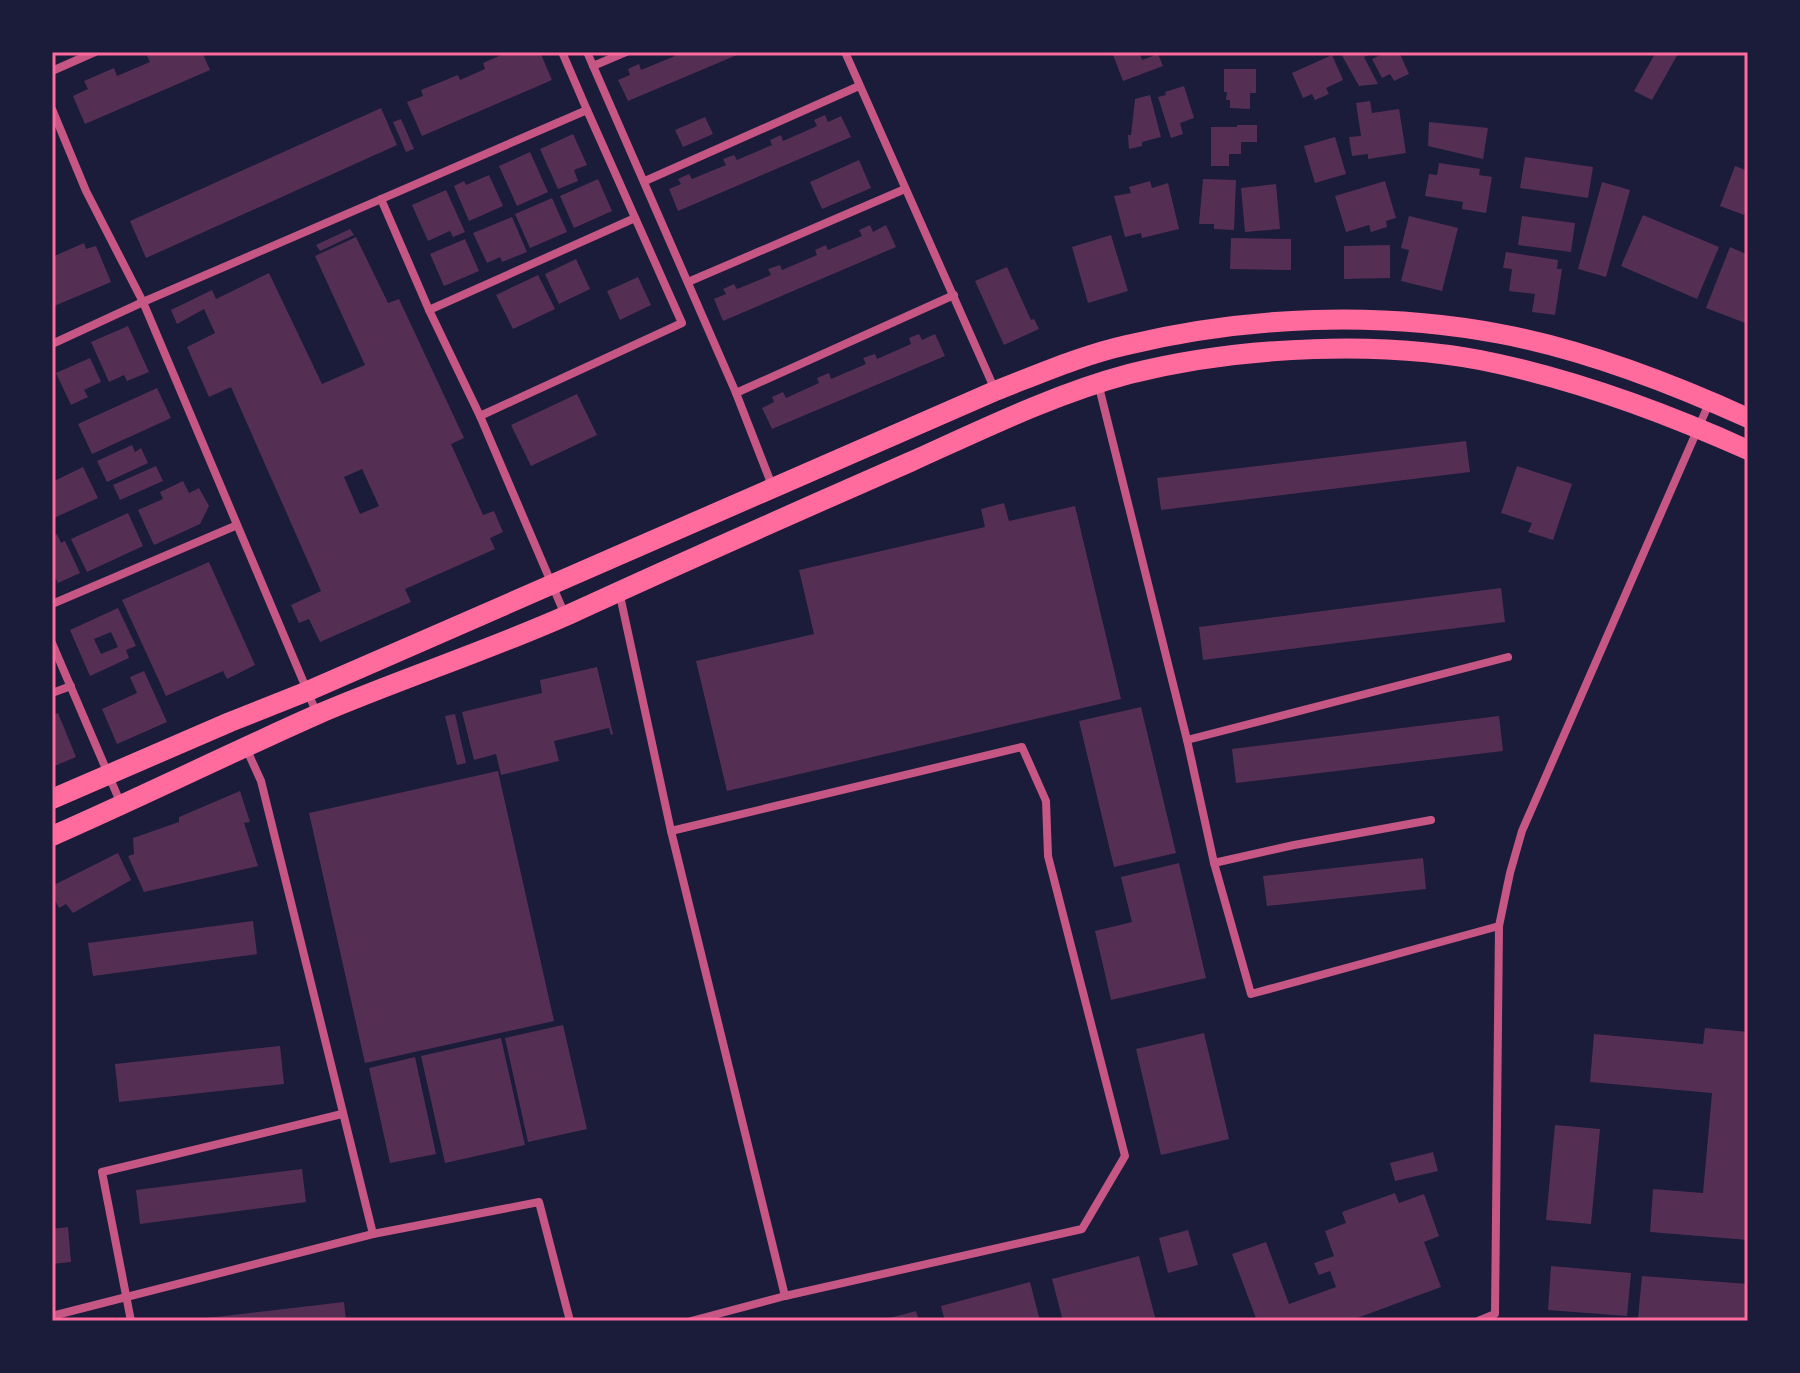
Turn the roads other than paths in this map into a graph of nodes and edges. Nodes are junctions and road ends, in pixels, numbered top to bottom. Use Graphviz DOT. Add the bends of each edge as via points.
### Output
graph roads {
  1 [pos="95,52"];
  2 [pos="562,52"];
  3 [pos="587,52"];
  4 [pos="626,52"];
  5 [pos="845,52"];
  6 [pos="593,66"];
  7 [pos="52,71"];
  8 [pos="859,86"];
  9 [pos="52,109"];
  10 [pos="587,110"];
  11 [pos="645,181"];
  12 [pos="905,189"];
  13 [pos="381,199"];
  14 [pos="635,218"];
  15 [pos="688,282"];
  16 [pos="954,295"];
  17 [pos="143,302"];
  18 [pos="429,310"];
  19 [pos="52,344"];
  20 [pos="1098,383"];
  21 [pos="995,391"];
  22 [pos="736,393"];
  23 [pos="1710,401"];
  24 [pos="480,416"];
  25 [pos="1748,418"];
  26 [pos="1699,428"];
  27 [pos="1748,450"];
  28 [pos="773,488"];
  29 [pos="235,526"];
  30 [pos="551,585"];
  31 [pos="618,591"];
  32 [pos="52,604"];
  33 [pos="566,615"];
  34 [pos="52,643"];
  35 [pos="1508,657"];
  36 [pos="71,686"];
  37 [pos="308,691"];
  38 [pos="52,693"];
  39 [pos="317,715"];
  40 [pos="1187,740"];
  41 [pos="246,748"];
  42 [pos="108,775"];
  43 [pos="52,799"];
  44 [pos="122,805"];
  45 [pos="1431,820"];
  46 [pos="671,831"];
  47 [pos="52,836"];
  48 [pos="1214,863"];
  49 [pos="1499,926"];
  50 [pos="342,1114"];
  51 [pos="373,1234"];
  52 [pos="785,1296"];
  53 [pos="127,1297"];
  54 [pos="52,1316"];
  55 [pos="131,1321"];
  56 [pos="570,1321"];
  57 [pos="691,1321"];
  58 [pos="1478,1321"];
  1 -- 7 [label="street"];
  2 -- 10 [label="street"];
  3 -- 6 [label="street"];
  4 -- 6 [label="street"];
  5 -- 8 [label="street"];
  6 -- 11 [label="street"];
  8 -- 11 [label="street"];
  8 -- 12 [label="street"];
  9 -- 17 [label="street" via="86,191"];
  10 -- 13 [label="street"];
  10 -- 14 [label="street"];
  11 -- 15 [label="street"];
  12 -- 15 [label="street"];
  12 -- 16 [label="street"];
  13 -- 17 [label="street"];
  13 -- 18 [label="street"];
  14 -- 18 [label="street"];
  14 -- 24 [label="street" via="682,323"];
  15 -- 22 [label="street"];
  16 -- 21 [label="street"];
  16 -- 22 [label="street"];
  17 -- 19 [label="street"];
  17 -- 29 [label="street"];
  18 -- 24 [label="street"];
  20 -- 26 [label="main road" via="1255,353 1409,351 1496,363 1600,391"];
  20 -- 31 [label="main road"];
  20 -- 40 [label="street"];
  21 -- 23 [label="main road" via="1089,355 1188,332 1252,323 1344,320 1502,334 1608,363"];
  21 -- 28 [label="main road"];
  22 -- 28 [label="street"];
  23 -- 25 [label="main road"];
  23 -- 26 [label="street"];
  24 -- 30 [label="street"];
  26 -- 27 [label="main road"];
  26 -- 49 [label="street" via="1522,831"];
  28 -- 30 [label="main road"];
  29 -- 32 [label="street"];
  29 -- 37 [label="street"];
  30 -- 33 [label="street"];
  30 -- 37 [label="main road"];
  31 -- 33 [label="main road"];
  31 -- 46 [label="street"];
  33 -- 39 [label="main road"];
  34 -- 36 [label="street"];
  35 -- 40 [label="street"];
  36 -- 38 [label="street"];
  36 -- 42 [label="street"];
  37 -- 39 [label="street"];
  37 -- 42 [label="main road"];
  39 -- 41 [label="main road"];
  40 -- 48 [label="street"];
  41 -- 44 [label="main road"];
  41 -- 50 [label="street" via="261,781"];
  42 -- 43 [label="main road"];
  42 -- 44 [label="street"];
  44 -- 47 [label="main road"];
  45 -- 48 [label="street"];
  46 -- 52 [label="street"];
  46 -- 52 [label="street" via="1022,747 1046,801 1048,856 1125,1156 1082,1229"];
  48 -- 49 [label="street" via="1251,994"];
  49 -- 58 [label="street" via="1495,1314"];
  50 -- 51 [label="street"];
  50 -- 53 [label="street" via="102,1172"];
  51 -- 53 [label="street"];
  51 -- 56 [label="street" via="539,1202"];
  52 -- 57 [label="street"];
  53 -- 54 [label="street"];
  53 -- 55 [label="street"];
}
